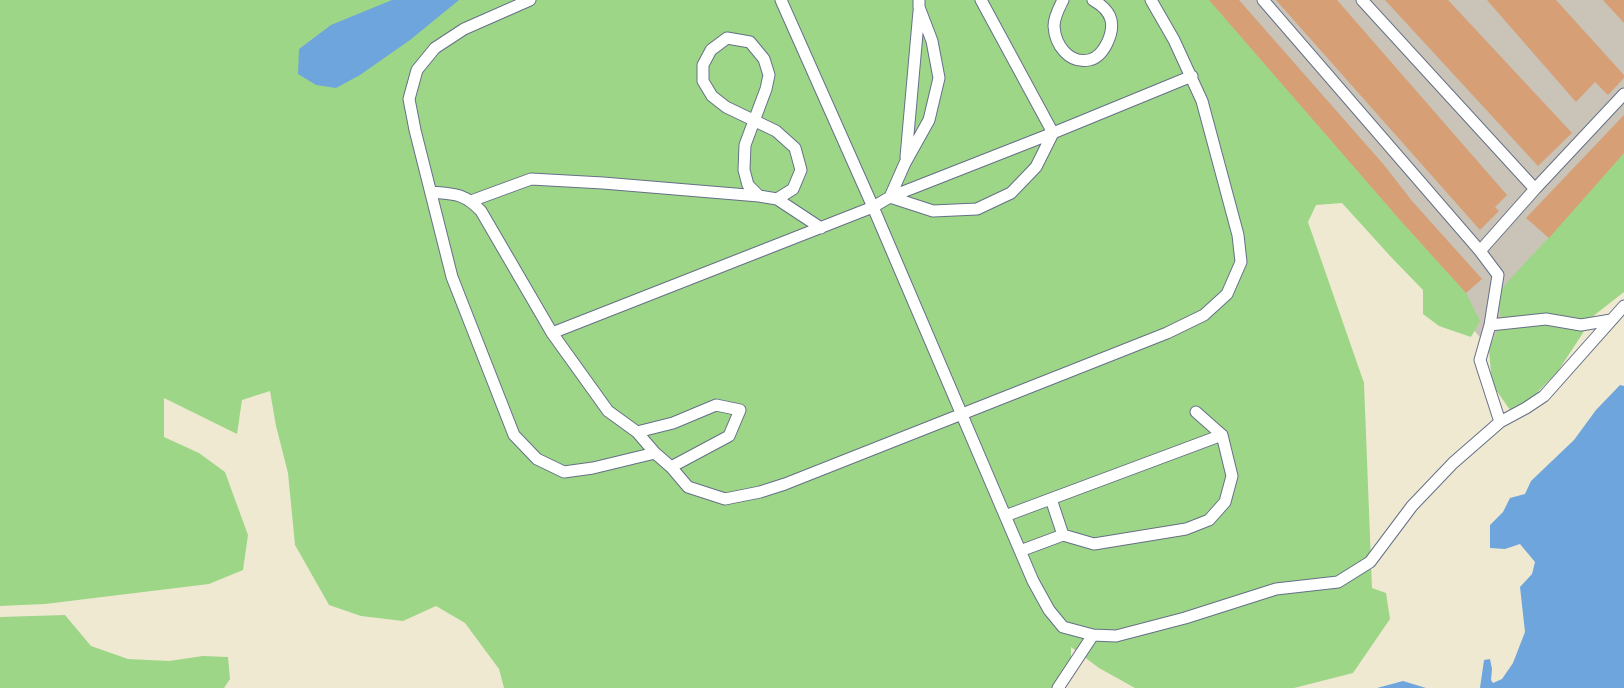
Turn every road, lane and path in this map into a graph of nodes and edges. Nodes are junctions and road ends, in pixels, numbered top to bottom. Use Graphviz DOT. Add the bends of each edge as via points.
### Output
graph roads {
  1 [pos="530,0"];
  2 [pos="781,0"];
  3 [pos="981,0"];
  4 [pos="1063,0"];
  5 [pos="1093,0"];
  6 [pos="1152,0"];
  7 [pos="1263,0"];
  8 [pos="1362,0"];
  9 [pos="919,3"];
  10 [pos="1192,76"];
  11 [pos="1624,94"];
  12 [pos="754,119"];
  13 [pos="1052,133"];
  14 [pos="906,163"];
  15 [pos="1535,189"];
  16 [pos="430,192"];
  17 [pos="759,196"];
  18 [pos="890,197"];
  19 [pos="777,199"];
  20 [pos="471,200"];
  21 [pos="873,207"];
  22 [pos="821,228"];
  23 [pos="1480,251"];
  24 [pos="1624,306"];
  25 [pos="1611,320"];
  26 [pos="1490,325"];
  27 [pos="552,333"];
  28 [pos="1196,412"];
  29 [pos="960,414"];
  30 [pos="1500,422"];
  31 [pos="637,432"];
  32 [pos="1222,434"];
  33 [pos="655,452"];
  34 [pos="671,467"];
  35 [pos="1051,499"];
  36 [pos="1005,516"];
  37 [pos="1063,535"];
  38 [pos="1020,550"];
  39 [pos="1093,635"];
  40 [pos="1058,688"];
  1 -- 16 [label="lane" via="464,29 435,48 417,70 409,99"];
  2 -- 21 [label="lane"];
  3 -- 13 [label="lane"];
  4 -- 5 [label="lane" via="1056,13 1054,26 1057,42 1065,53 1078,60 1091,60 1103,50 1111,36 1111,19 1102,6"];
  6 -- 10 [label="lane"];
  7 -- 23 [label="lane"];
  8 -- 15 [label="lane"];
  9 -- 14 [label="lane"];
  9 -- 14 [label="lane" via="932,41 939,78 929,120"];
  10 -- 13 [label="lane"];
  10 -- 29 [label="lane" via="1202,101 1238,235 1241,262 1227,294 1204,315 1167,333"];
  11 -- 15 [label="lane"];
  12 -- 12 [label="lane" via="766,89 768,75 764,59 750,42 727,38 711,50 703,65 703,81 712,96 726,107"];
  12 -- 17 [label="lane" via="745,145 744,170 748,185"];
  12 -- 19 [label="lane" via="776,131 795,148 800,170 794,189"];
  13 -- 18 [label="lane"];
  13 -- 18 [label="lane" via="1036,167 1011,193 977,209 933,211"];
  14 -- 18 [label="lane"];
  15 -- 23 [label="lane"];
  16 -- 20 [label="lane" via="457,194"];
  16 -- 33 [label="lane" via="452,276 514,435 537,459 564,472 593,468"];
  17 -- 19 [label="lane"];
  17 -- 20 [label="lane" via="531,179"];
  18 -- 21 [label="lane"];
  19 -- 22 [label="lane"];
  20 -- 27 [label="lane" via="481,211"];
  21 -- 22 [label="lane"];
  21 -- 29 [label="lane"];
  22 -- 27 [label="lane"];
  23 -- 26 [label="lane" via="1498,275"];
  24 -- 25 [label="lane"];
  25 -- 26 [label="lane" via="1582,325 1546,319"];
  25 -- 30 [label="lane" via="1544,396"];
  26 -- 30 [label="lane" via="1480,360"];
  27 -- 31 [label="lane" via="608,411"];
  28 -- 32 [label="lane"];
  29 -- 34 [label="lane" via="779,486 725,499 688,487"];
  29 -- 36 [label="lane"];
  30 -- 39 [label="lane" via="1453,463 1417,501 1370,562 1338,582 1276,589 1185,618 1116,636"];
  31 -- 33 [label="lane"];
  31 -- 34 [label="lane" via="673,423 716,405 740,410 729,436"];
  32 -- 35 [label="lane"];
  32 -- 37 [label="lane" via="1232,476 1225,502 1209,520 1186,528 1094,544"];
  33 -- 34 [label="lane"];
  35 -- 36 [label="lane"];
  35 -- 37 [label="lane"];
  36 -- 38 [label="lane"];
  37 -- 38 [label="lane"];
  38 -- 39 [label="lane" via="1033,581 1063,627"];
  39 -- 40 [label="lane"];
}
